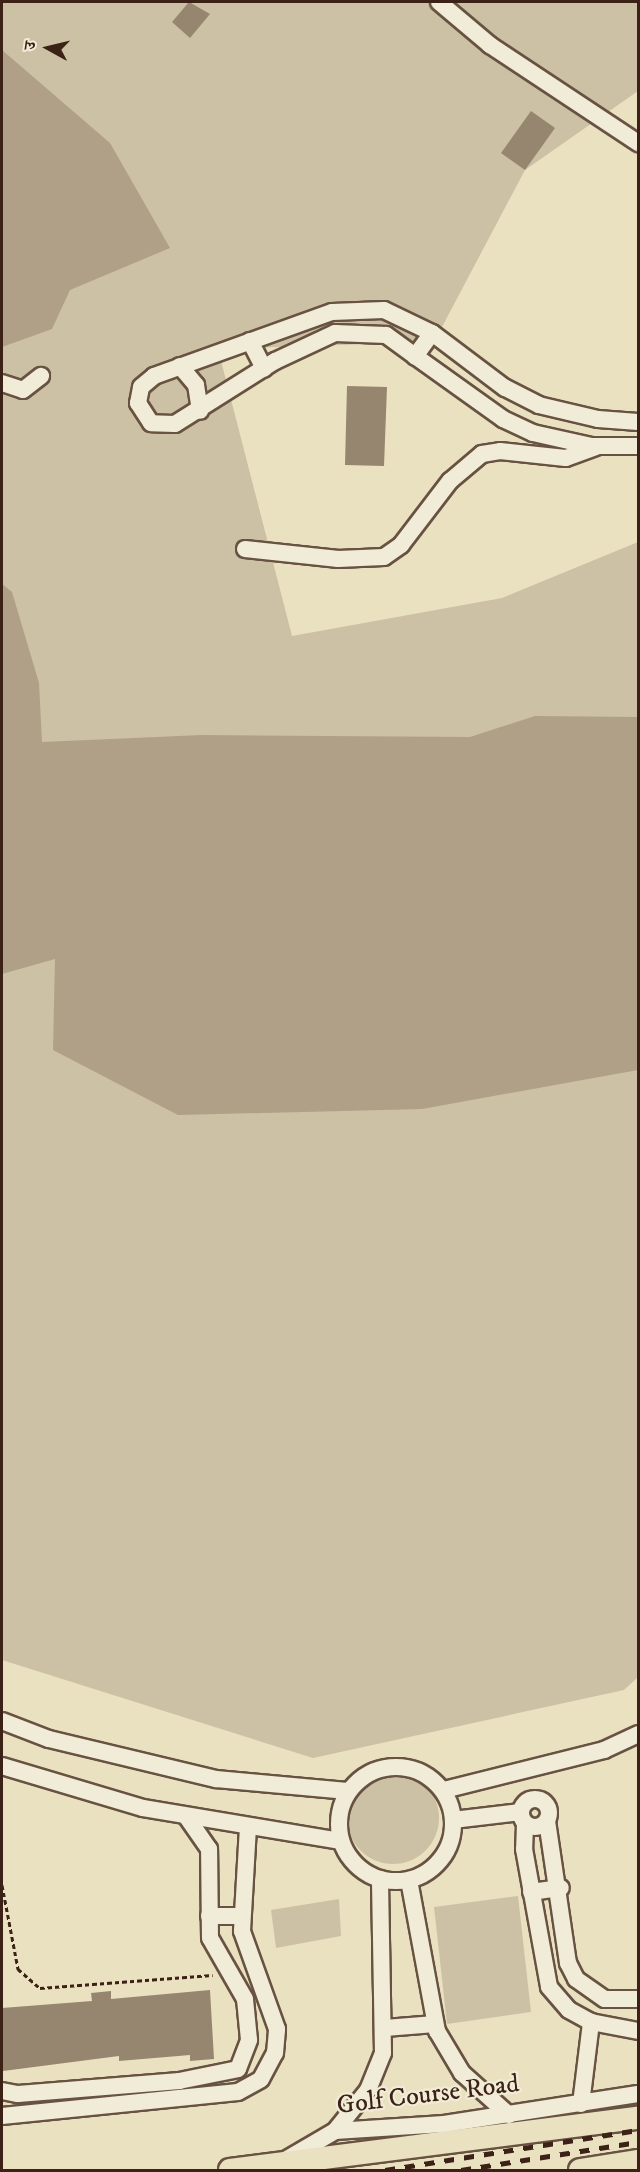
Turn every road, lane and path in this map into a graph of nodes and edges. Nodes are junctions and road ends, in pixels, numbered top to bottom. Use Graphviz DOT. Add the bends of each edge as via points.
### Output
graph roads {
  1 [pos="438,2"];
  2 [pos="639,143"];
  3 [pos="432,333"];
  4 [pos="250,341"];
  5 [pos="415,356"];
  6 [pos="180,366"];
  7 [pos="264,369"];
  8 [pos="41,376"];
  9 [pos="2,383"];
  10 [pos="200,411"];
  11 [pos="639,422"];
  12 [pos="598,446"];
  13 [pos="639,446"];
  14 [pos="245,549"];
  15 [pos="2,1721"];
  16 [pos="639,1734"];
  17 [pos="2,1766"];
  18 [pos="444,1790"];
  19 [pos="347,1791"];
  20 [pos="186,1816"];
  21 [pos="523,1818"];
  22 [pos="453,1820"];
  23 [pos="547,1821"];
  24 [pos="248,1827"];
  25 [pos="341,1841"];
  26 [pos="380,1880"];
  27 [pos="409,1880"];
  28 [pos="2,1884"];
  29 [pos="561,1888"];
  30 [pos="531,1892"];
  31 [pos="209,1916"];
  32 [pos="241,1916"];
  33 [pos="192,1978"];
  34 [pos="639,1999"];
  35 [pos="269,2000"];
  36 [pos="246,2005"];
  37 [pos="591,2022"];
  38 [pos="435,2024"];
  39 [pos="385,2028"];
  40 [pos="639,2031"];
  41 [pos="228,2074"];
  42 [pos="2,2091"];
  43 [pos="230,2093"];
  44 [pos="639,2094"];
  45 [pos="581,2104"];
  46 [pos="509,2115"];
  47 [pos="2,2116"];
  48 [pos="639,2118"];
  49 [pos="335,2131"];
  50 [pos="639,2161"];
  51 [pos="278,2164"];
  52 [pos="230,2170"];
  53 [pos="580,2170"];
  1 -- 2 [label="street" via="490,45"];
  3 -- 4 [label="street" via="395,313 366,307 332,312"];
  3 -- 5 [label="street"];
  3 -- 11 [label="street" via="505,388 539,405 598,419"];
  4 -- 6 [label="street"];
  4 -- 7 [label="street"];
  5 -- 7 [label="street" via="386,335 344,332 321,337"];
  5 -- 12 [label="street" via="503,419 554,439"];
  6 -- 10 [label="street" via="196,386"];
  6 -- 10 [label="street" via="147,380 139,394 140,411 151,423 167,426"];
  7 -- 10 [label="street"];
  8 -- 9 [label="street" via="23,390"];
  12 -- 13 [label="street"];
  12 -- 14 [label="street" via="566,458 491,452 467,463 384,557 338,560"];
  15 -- 19 [label="street" via="49,1738 216,1779"];
  16 -- 18 [label="street" via="604,1750"];
  17 -- 20 [label="street"];
  18 -- 19 [label="street" via="427,1774 405,1766 382,1768"];
  18 -- 22 [label="street"];
  19 -- 25 [label="street" via="339,1818"];
  20 -- 24 [label="street"];
  20 -- 31 [label="street" via="210,1849"];
  21 -- 22 [label="street"];
  21 -- 23 [label="street" via="533,1827"];
  21 -- 23 [label="street" via="536,1798 548,1806"];
  21 -- 30 [label="street"];
  22 -- 27 [label="street" via="446,1853 431,1870"];
  23 -- 29 [label="street"];
  24 -- 25 [label="street"];
  24 -- 32 [label="street"];
  25 -- 26 [label="street" via="356,1864"];
  26 -- 27 [label="street"];
  26 -- 39 [label="street"];
  27 -- 38 [label="street"];
  28 -- 33 [label="path" via="15,1961 35,1986 63,1989"];
  29 -- 30 [label="street"];
  29 -- 34 [label="street" via="568,1963 576,1979 604,1999"];
  30 -- 37 [label="street" via="549,1987 569,2010"];
  31 -- 32 [label="street"];
  31 -- 36 [label="street" via="213,1945"];
  32 -- 35 [label="street" via="245,1941"];
  35 -- 36 [label="street"];
  35 -- 43 [label="street" via="277,2029 275,2053 261,2079"];
  36 -- 41 [label="street" via="246,2050 238,2069"];
  37 -- 40 [label="street"];
  37 -- 45 [label="street" via="582,2061"];
  38 -- 39 [label="street"];
  38 -- 46 [label="street" via="449,2056"];
  39 -- 49 [label="street" via="380,2069"];
  41 -- 42 [label="street" via="18,2094"];
  41 -- 43 [label="street"];
  43 -- 47 [label="street"];
  44 -- 45 [label="street, Golf Course Road"];
  45 -- 46 [label="street, Golf Course Road"];
  46 -- 49 [label="street, Golf Course Road"];
  48 -- 51 [label="main road"];
  49 -- 51 [label="street, Golf Course Road"];
  50 -- 53 [label="main road"];
  51 -- 52 [label="main road, Golf Course Road"];
}
